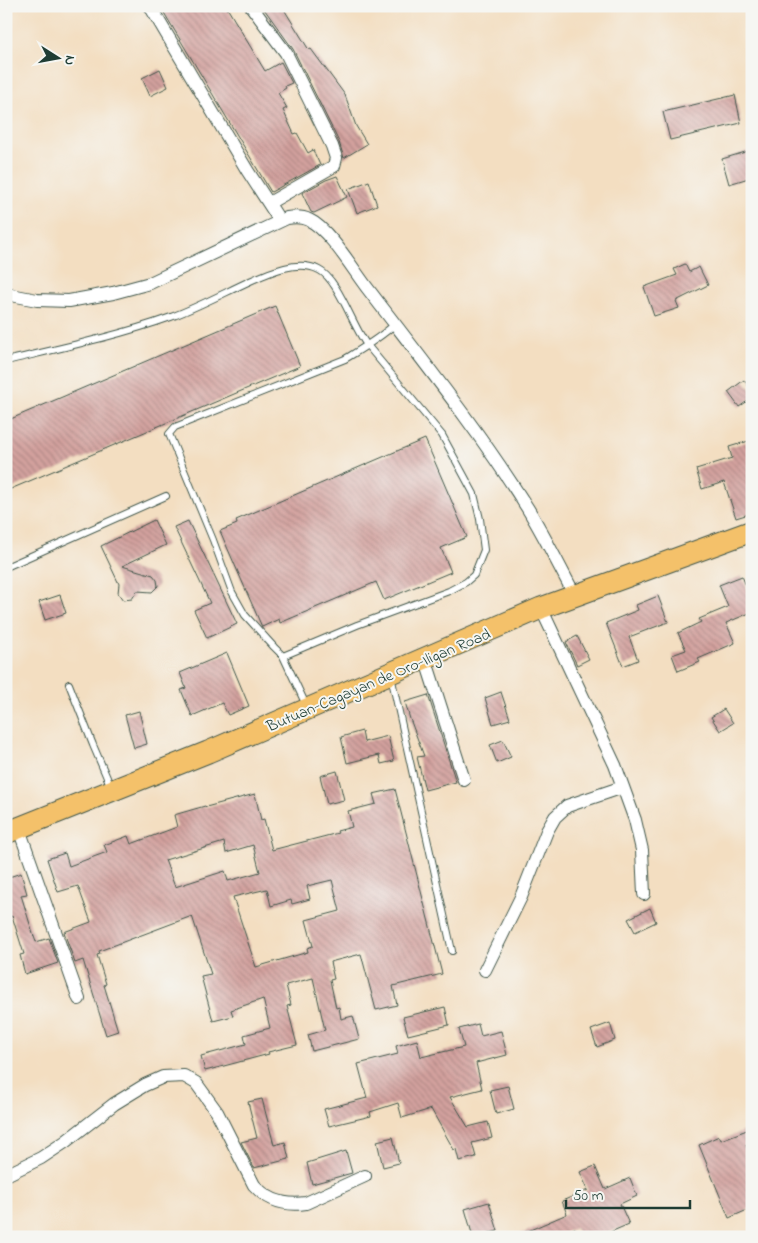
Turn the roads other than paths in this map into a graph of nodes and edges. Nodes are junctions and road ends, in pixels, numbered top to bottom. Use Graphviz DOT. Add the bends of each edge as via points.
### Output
graph roads {
  1 [pos="150,6"];
  2 [pos="251,6"];
  3 [pos="269,203"];
  4 [pos="280,220"];
  5 [pos="6,294"];
  6 [pos="395,324"];
  7 [pos="367,346"];
  8 [pos="6,361"];
  9 [pos="166,496"];
  10 [pos="752,531"];
  11 [pos="6,567"];
  12 [pos="575,596"];
  13 [pos="541,608"];
  14 [pos="283,656"];
  15 [pos="425,658"];
  16 [pos="390,673"];
  17 [pos="70,684"];
  18 [pos="307,709"];
  19 [pos="464,780"];
  20 [pos="623,787"];
  21 [pos="113,790"];
  22 [pos="12,831"];
  23 [pos="644,894"];
  24 [pos="452,950"];
  25 [pos="484,970"];
  26 [pos="79,999"];
  27 [pos="6,1175"];
  28 [pos="365,1176"];
  1 -- 3 [label="street"];
  2 -- 3 [label="street" via="286,53 336,158 334,166"];
  3 -- 4 [label="street"];
  4 -- 5 [label="street" via="150,283 113,293 69,301 37,300"];
  4 -- 6 [label="street" via="296,217 309,220 320,228"];
  6 -- 7 [label="lane"];
  6 -- 12 [label="street" via="528,510"];
  7 -- 8 [label="lane" via="327,276 308,266 264,275 171,317 84,343"];
  7 -- 14 [label="lane" via="345,359 175,427 169,434 232,592 245,615"];
  7 -- 14 [label="lane" via="442,435 474,494 484,550 474,575 458,587"];
  9 -- 11 [label="lane"];
  10 -- 12 [label="highway, Butuan-Cagayan de Oro-Iligan Road"];
  12 -- 13 [label="highway, Butuan-Cagayan de Oro-Iligan Road"];
  13 -- 15 [label="highway, Butuan-Cagayan de Oro-Iligan Road"];
  13 -- 20 [label="street"];
  14 -- 18 [label="lane"];
  15 -- 16 [label="highway, Butuan-Cagayan de Oro-Iligan Road"];
  15 -- 19 [label="street"];
  16 -- 18 [label="highway, Butuan-Cagayan de Oro-Iligan Road"];
  16 -- 24 [label="lane"];
  17 -- 21 [label="lane"];
  18 -- 21 [label="highway, Butuan-Cagayan de Oro-Iligan Road"];
  20 -- 23 [label="street" via="642,850"];
  20 -- 25 [label="street" via="567,806 555,817 521,897"];
  21 -- 22 [label="highway, Butuan-Cagayan de Oro-Iligan Road"];
  22 -- 26 [label="street"];
  27 -- 28 [label="street" via="41,1158 145,1085 163,1077 184,1076 196,1084 217,1112 254,1185 274,1201 306,1203"];
}
